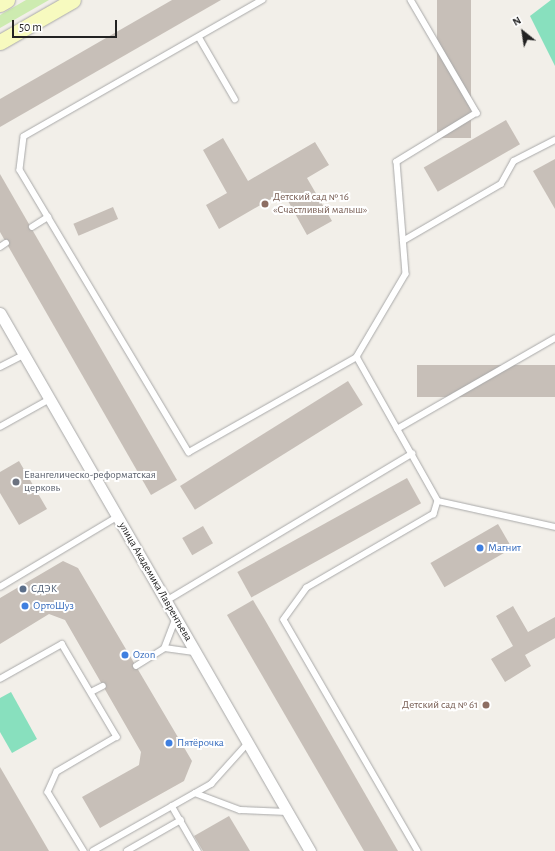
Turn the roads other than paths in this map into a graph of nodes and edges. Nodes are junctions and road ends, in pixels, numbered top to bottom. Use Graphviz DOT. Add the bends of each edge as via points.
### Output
graph roads {
  1 [pos="7,0"];
  2 [pos="73,0"];
  3 [pos="263,0"];
  4 [pos="411,0"];
  5 [pos="0,4"];
  6 [pos="199,37"];
  7 [pos="0,42"];
  8 [pos="235,99"];
  9 [pos="555,140"];
  10 [pos="48,217"];
  11 [pos="32,227"];
  12 [pos="403,241"];
  13 [pos="6,243"];
  14 [pos="0,246"];
  15 [pos="0,313"];
  16 [pos="555,338"];
  17 [pos="24,355"];
  18 [pos="357,357"];
  19 [pos="0,367"];
  20 [pos="50,399"];
  21 [pos="0,427"];
  22 [pos="398,429"];
  23 [pos="412,454"];
  24 [pos="438,501"];
  25 [pos="117,516"];
  26 [pos="555,527"];
  27 [pos="0,587"];
  28 [pos="166,601"];
  29 [pos="177,619"];
  30 [pos="164,648"];
  31 [pos="196,652"];
  32 [pos="136,666"];
  33 [pos="0,679"];
  34 [pos="103,686"];
  35 [pos="91,692"];
  36 [pos="248,743"];
  37 [pos="195,793"];
  38 [pos="172,806"];
  39 [pos="288,812"];
  40 [pos="181,820"];
  41 [pos="84,851"];
  42 [pos="93,851"];
  43 [pos="127,851"];
  44 [pos="198,851"];
  45 [pos="310,851"];
  46 [pos="418,851"];
  1 -- 5 [label="main road"];
  2 -- 7 [label="main road"];
  3 -- 6 [label="lane"];
  4 -- 12 [label="lane" via="476,113 397,162"];
  6 -- 8 [label="lane"];
  6 -- 10 [label="lane" via="24,137 20,170"];
  9 -- 12 [label="lane" via="514,161 500,184"];
  10 -- 11 [label="lane"];
  10 -- 18 [label="lane" via="189,452"];
  12 -- 18 [label="lane" via="406,274"];
  13 -- 14 [label="lane"];
  15 -- 17 [label="street, улица Академика Лаврентьева"];
  16 -- 22 [label="lane"];
  17 -- 19 [label="lane"];
  17 -- 20 [label="street, улица Академика Лаврентьева"];
  18 -- 22 [label="lane"];
  20 -- 21 [label="lane"];
  20 -- 25 [label="street, улица Академика Лаврентьева"];
  22 -- 23 [label="lane"];
  23 -- 24 [label="lane"];
  23 -- 28 [label="lane"];
  24 -- 26 [label="lane"];
  24 -- 46 [label="lane" via="434,514 307,588 284,620"];
  25 -- 27 [label="lane"];
  25 -- 28 [label="street, улица Академика Лаврентьева"];
  28 -- 29 [label="street, улица Академика Лаврентьева"];
  29 -- 30 [label="lane"];
  29 -- 31 [label="street, улица Академика Лаврентьева"];
  30 -- 31 [label="lane"];
  30 -- 32 [label="lane"];
  31 -- 36 [label="street, улица Академика Лаврентьева"];
  33 -- 35 [label="lane" via="62,644"];
  34 -- 35 [label="lane"];
  35 -- 41 [label="lane" via="117,738 57,772 48,792"];
  36 -- 37 [label="lane" via="211,784"];
  36 -- 39 [label="street, улица Академика Лаврентьева"];
  37 -- 38 [label="lane"];
  37 -- 39 [label="lane" via="240,810"];
  38 -- 40 [label="lane"];
  38 -- 42 [label="lane"];
  39 -- 45 [label="street, улица Академика Лаврентьева"];
  40 -- 43 [label="lane"];
  40 -- 44 [label="lane"];
}
